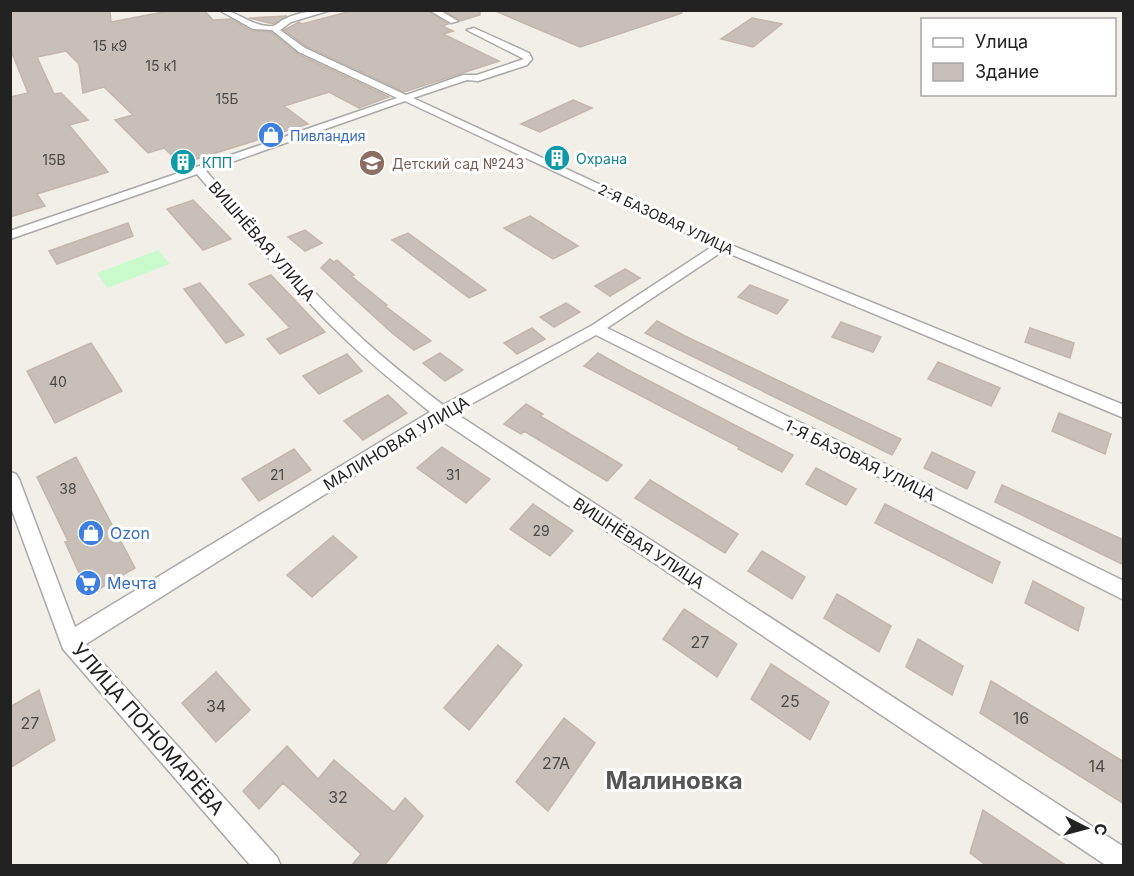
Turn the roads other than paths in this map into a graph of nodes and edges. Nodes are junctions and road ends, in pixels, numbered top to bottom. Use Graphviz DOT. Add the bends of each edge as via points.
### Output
graph roads {
  1 [pos="222,10"];
  2 [pos="328,10"];
  3 [pos="432,10"];
  4 [pos="454,21"];
  5 [pos="276,28"];
  6 [pos="471,30"];
  7 [pos="405,99"];
  8 [pos="200,170"];
  9 [pos="10,235"];
  10 [pos="722,246"];
  11 [pos="596,329"];
  12 [pos="1124,412"];
  13 [pos="442,413"];
  14 [pos="10,479"];
  15 [pos="1124,591"];
  16 [pos="70,642"];
  17 [pos="1124,862"];
  18 [pos="268,866"];
  1 -- 5 [label="street" via="256,27"];
  2 -- 5 [label="street" via="288,20"];
  3 -- 4 [label="street"];
  5 -- 7 [label="street, 2-Я БАЗОВАЯ УЛИЦА" via="278,35 302,50"];
  6 -- 7 [label="street" via="528,59"];
  7 -- 8 [label="street"];
  7 -- 10 [label="street, 2-Я БАЗОВАЯ УЛИЦА"];
  8 -- 9 [label="street"];
  8 -- 13 [label="street, ВИШНЁВАЯ УЛИЦА" via="318,305"];
  10 -- 11 [label="street, МАЛИНОВАЯ УЛИЦА"];
  10 -- 12 [label="street, 2-Я БАЗОВАЯ УЛИЦА"];
  11 -- 13 [label="street, МАЛИНОВАЯ УЛИЦА"];
  11 -- 15 [label="street, 1-Я БАЗОВАЯ УЛИЦА"];
  13 -- 16 [label="street, МАЛИНОВАЯ УЛИЦА"];
  13 -- 17 [label="street, ВИШНЁВАЯ УЛИЦА"];
  14 -- 16 [label="street, УЛИЦА ПОНОМАРЁВА"];
  16 -- 18 [label="street, УЛИЦА ПОНОМАРЁВА"];
}
